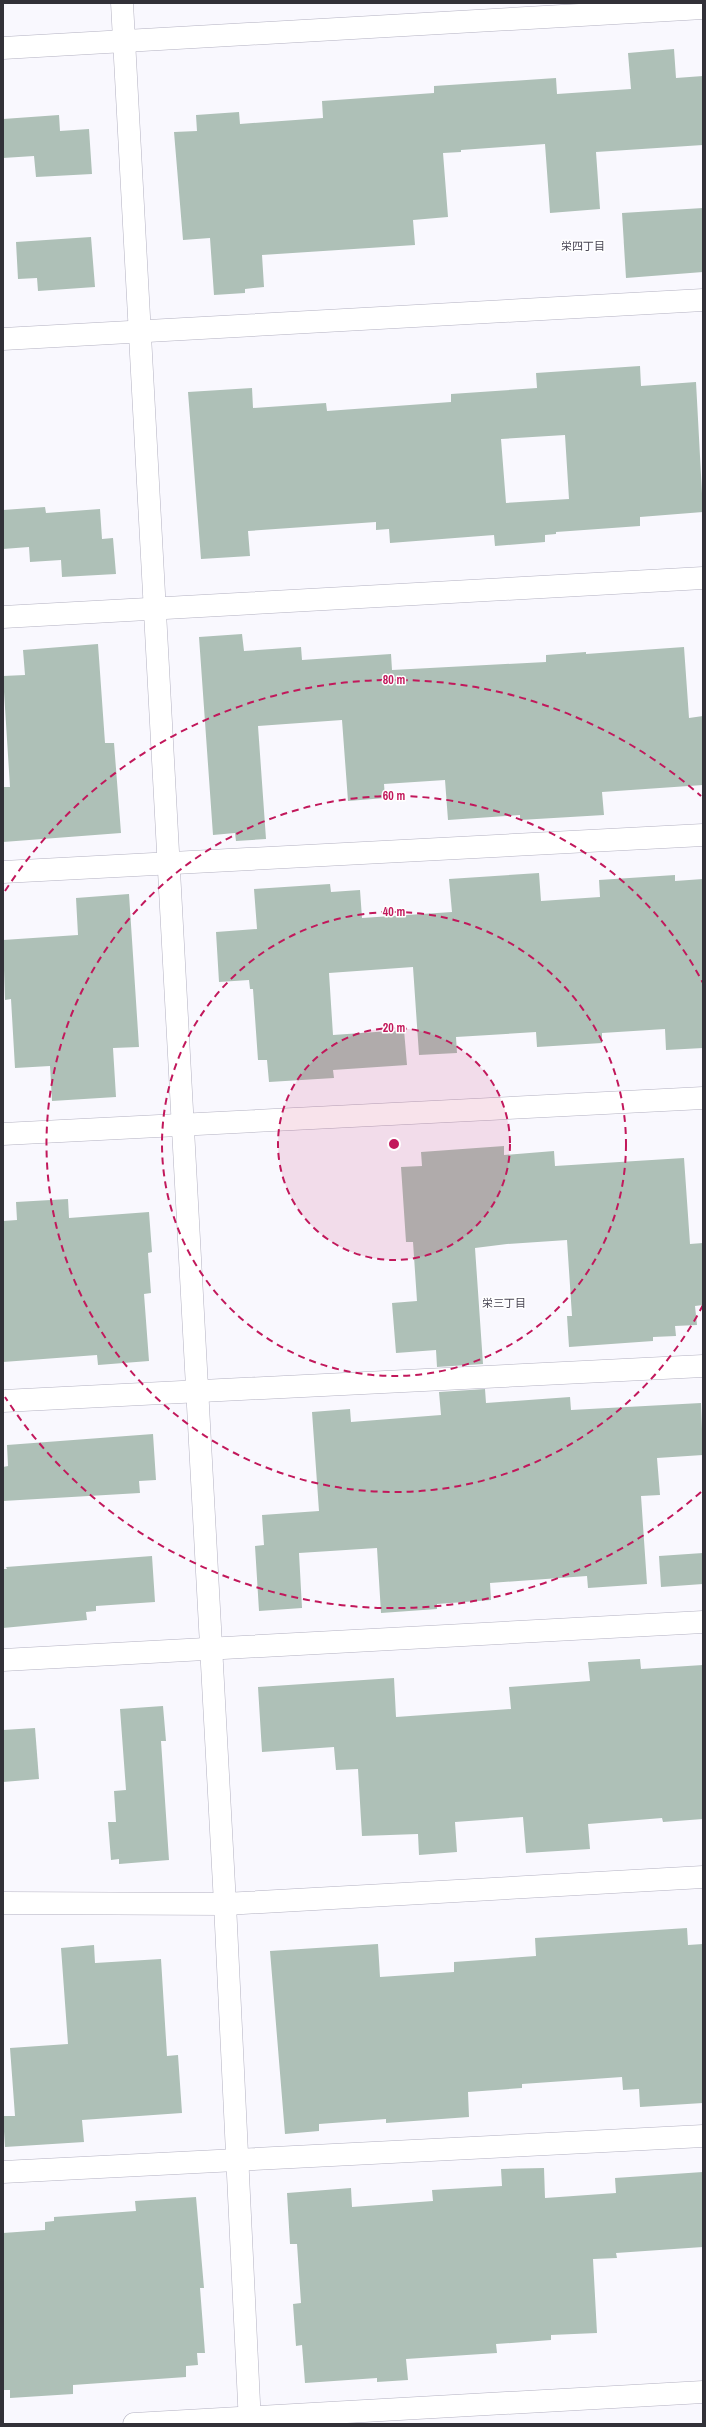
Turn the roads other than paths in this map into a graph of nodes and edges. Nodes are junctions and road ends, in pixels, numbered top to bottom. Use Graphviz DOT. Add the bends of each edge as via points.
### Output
graph roads {
  1 [pos="122,3"];
  2 [pos="703,8"];
  3 [pos="124,41"];
  4 [pos="3,48"];
  5 [pos="703,300"];
  6 [pos="140,332"];
  7 [pos="3,339"];
  8 [pos="703,578"];
  9 [pos="154,609"];
  10 [pos="3,617"];
  11 [pos="703,835"];
  12 [pos="167,862"];
  13 [pos="3,872"];
  14 [pos="703,1098"];
  15 [pos="181,1124"];
  16 [pos="3,1134"];
  17 [pos="703,1366"];
  18 [pos="198,1391"];
  19 [pos="3,1401"];
  20 [pos="703,1622"];
  21 [pos="210,1649"];
  22 [pos="3,1660"];
  23 [pos="703,1877"];
  24 [pos="3,1903"];
  25 [pos="225,1904"];
  26 [pos="703,2136"];
  27 [pos="236,2162"];
  28 [pos="3,2172"];
  29 [pos="703,2392"];
  30 [pos="250,2421"];
  31 [pos="134,2424"];
  1 -- 3 [label="street"];
  2 -- 3 [label="street"];
  3 -- 4 [label="street"];
  3 -- 6 [label="street"];
  5 -- 6 [label="street"];
  6 -- 7 [label="street"];
  6 -- 9 [label="street"];
  8 -- 9 [label="street"];
  9 -- 10 [label="street"];
  9 -- 12 [label="street"];
  11 -- 12 [label="street"];
  12 -- 13 [label="street"];
  12 -- 15 [label="street"];
  14 -- 15 [label="street"];
  15 -- 16 [label="street"];
  15 -- 18 [label="street"];
  17 -- 18 [label="street"];
  18 -- 19 [label="street"];
  18 -- 21 [label="street"];
  20 -- 21 [label="street"];
  21 -- 22 [label="street"];
  21 -- 25 [label="street"];
  23 -- 25 [label="street"];
  24 -- 25 [label="street"];
  25 -- 27 [label="street"];
  26 -- 27 [label="street"];
  27 -- 28 [label="street" via="176,2161"];
  27 -- 30 [label="street"];
  29 -- 30 [label="street"];
  30 -- 31 [label="street"];
}
